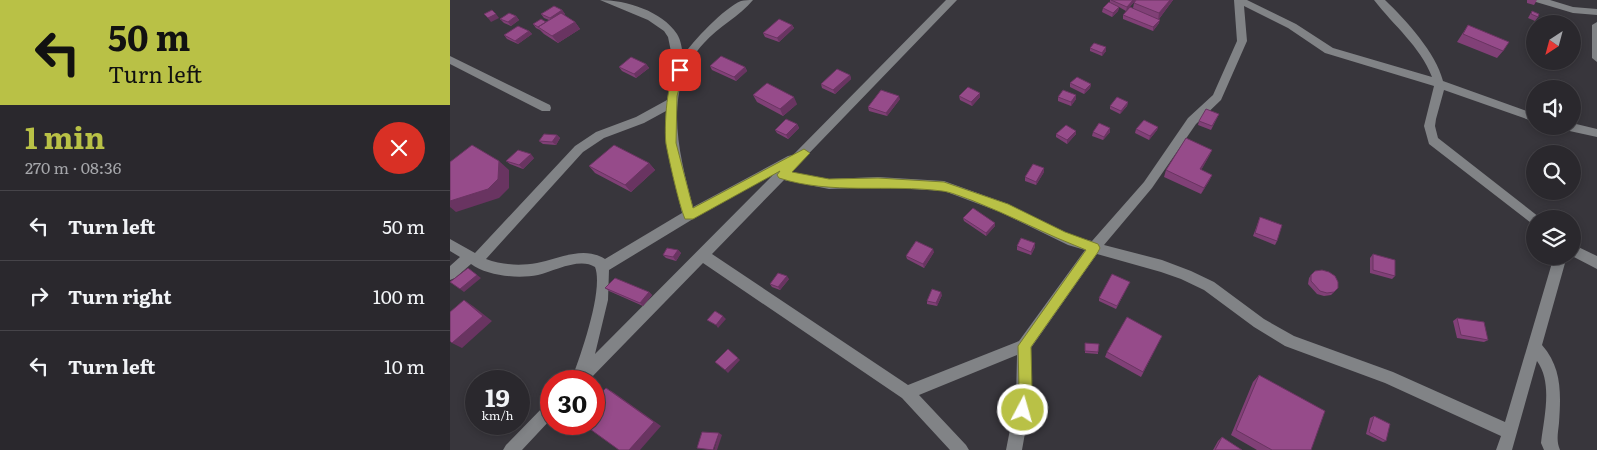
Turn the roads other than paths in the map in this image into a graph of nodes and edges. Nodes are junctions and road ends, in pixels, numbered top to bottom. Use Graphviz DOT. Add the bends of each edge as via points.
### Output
graph roads {
  1 [pos="605,0"];
  2 [pos="748,0"];
  3 [pos="952,0"];
  4 [pos="1239,0"];
  5 [pos="1378,0"];
  6 [pos="1539,0"];
  7 [pos="1597,12"];
  8 [pos="1597,25"];
  9 [pos="1597,58"];
  10 [pos="450,60"];
  11 [pos="680,70"];
  12 [pos="1439,84"];
  13 [pos="672,102"];
  14 [pos="546,108"];
  15 [pos="1526,115"];
  16 [pos="1581,129"];
  17 [pos="1597,133"];
  18 [pos="804,153"];
  19 [pos="783,175"];
  20 [pos="1526,214"];
  21 [pos="689,216"];
  22 [pos="450,244"];
  23 [pos="1094,248"];
  24 [pos="702,254"];
  25 [pos="1581,254"];
  26 [pos="472,259"];
  27 [pos="1597,263"];
  28 [pos="1558,265"];
  29 [pos="603,267"];
  30 [pos="450,274"];
  31 [pos="1024,346"];
  32 [pos="1534,346"];
  33 [pos="582,370"];
  34 [pos="589,370"];
  35 [pos="908,392"];
  36 [pos="540,420"];
  37 [pos="1509,432"];
  38 [pos="954,447"];
  39 [pos="511,450"];
  40 [pos="1014,450"];
  41 [pos="1504,450"];
  42 [pos="1552,450"];
  1 -- 11 [label="street" via="652,18 668,30 676,44"];
  2 -- 11 [label="street" via="704,37"];
  3 -- 18 [label="street"];
  4 -- 12 [label="street" via="1292,26 1329,51"];
  4 -- 23 [label="street" via="1242,41 1223,87 1192,121 1148,185"];
  5 -- 12 [label="street" via="1414,39"];
  6 -- 7 [label="street" via="1573,10"];
  8 -- 9 [label="street"];
  10 -- 14 [label="street"];
  11 -- 13 [label="street"];
  12 -- 15 [label="street"];
  12 -- 20 [label="street" via="1429,124 1433,141"];
  13 -- 21 [label="street" via="671,143"];
  13 -- 26 [label="street" via="640,120 600,135 578,149"];
  16 -- 17 [label="street"];
  18 -- 19 [label="street"];
  18 -- 21 [label="street"];
  19 -- 23 [label="street" via="829,184 878,182 944,186 997,205 1056,234"];
  19 -- 24 [label="street"];
  21 -- 29 [label="street"];
  22 -- 26 [label="street"];
  23 -- 31 [label="street"];
  23 -- 37 [label="street" via="1186,275 1209,286 1290,341 1388,376"];
  24 -- 34 [label="street"];
  24 -- 35 [label="street"];
  25 -- 27 [label="street"];
  26 -- 29 [label="street" via="501,270 516,271 550,267 583,258 596,260"];
  26 -- 30 [label="street"];
  28 -- 32 [label="street"];
  29 -- 33 [label="street" via="597,320"];
  31 -- 35 [label="street"];
  31 -- 40 [label="street" via="1026,388"];
  32 -- 37 [label="street"];
  32 -- 42 [label="street" via="1545,360 1553,383"];
  35 -- 38 [label="street"];
  36 -- 39 [label="street"];
  37 -- 41 [label="street"];
}
